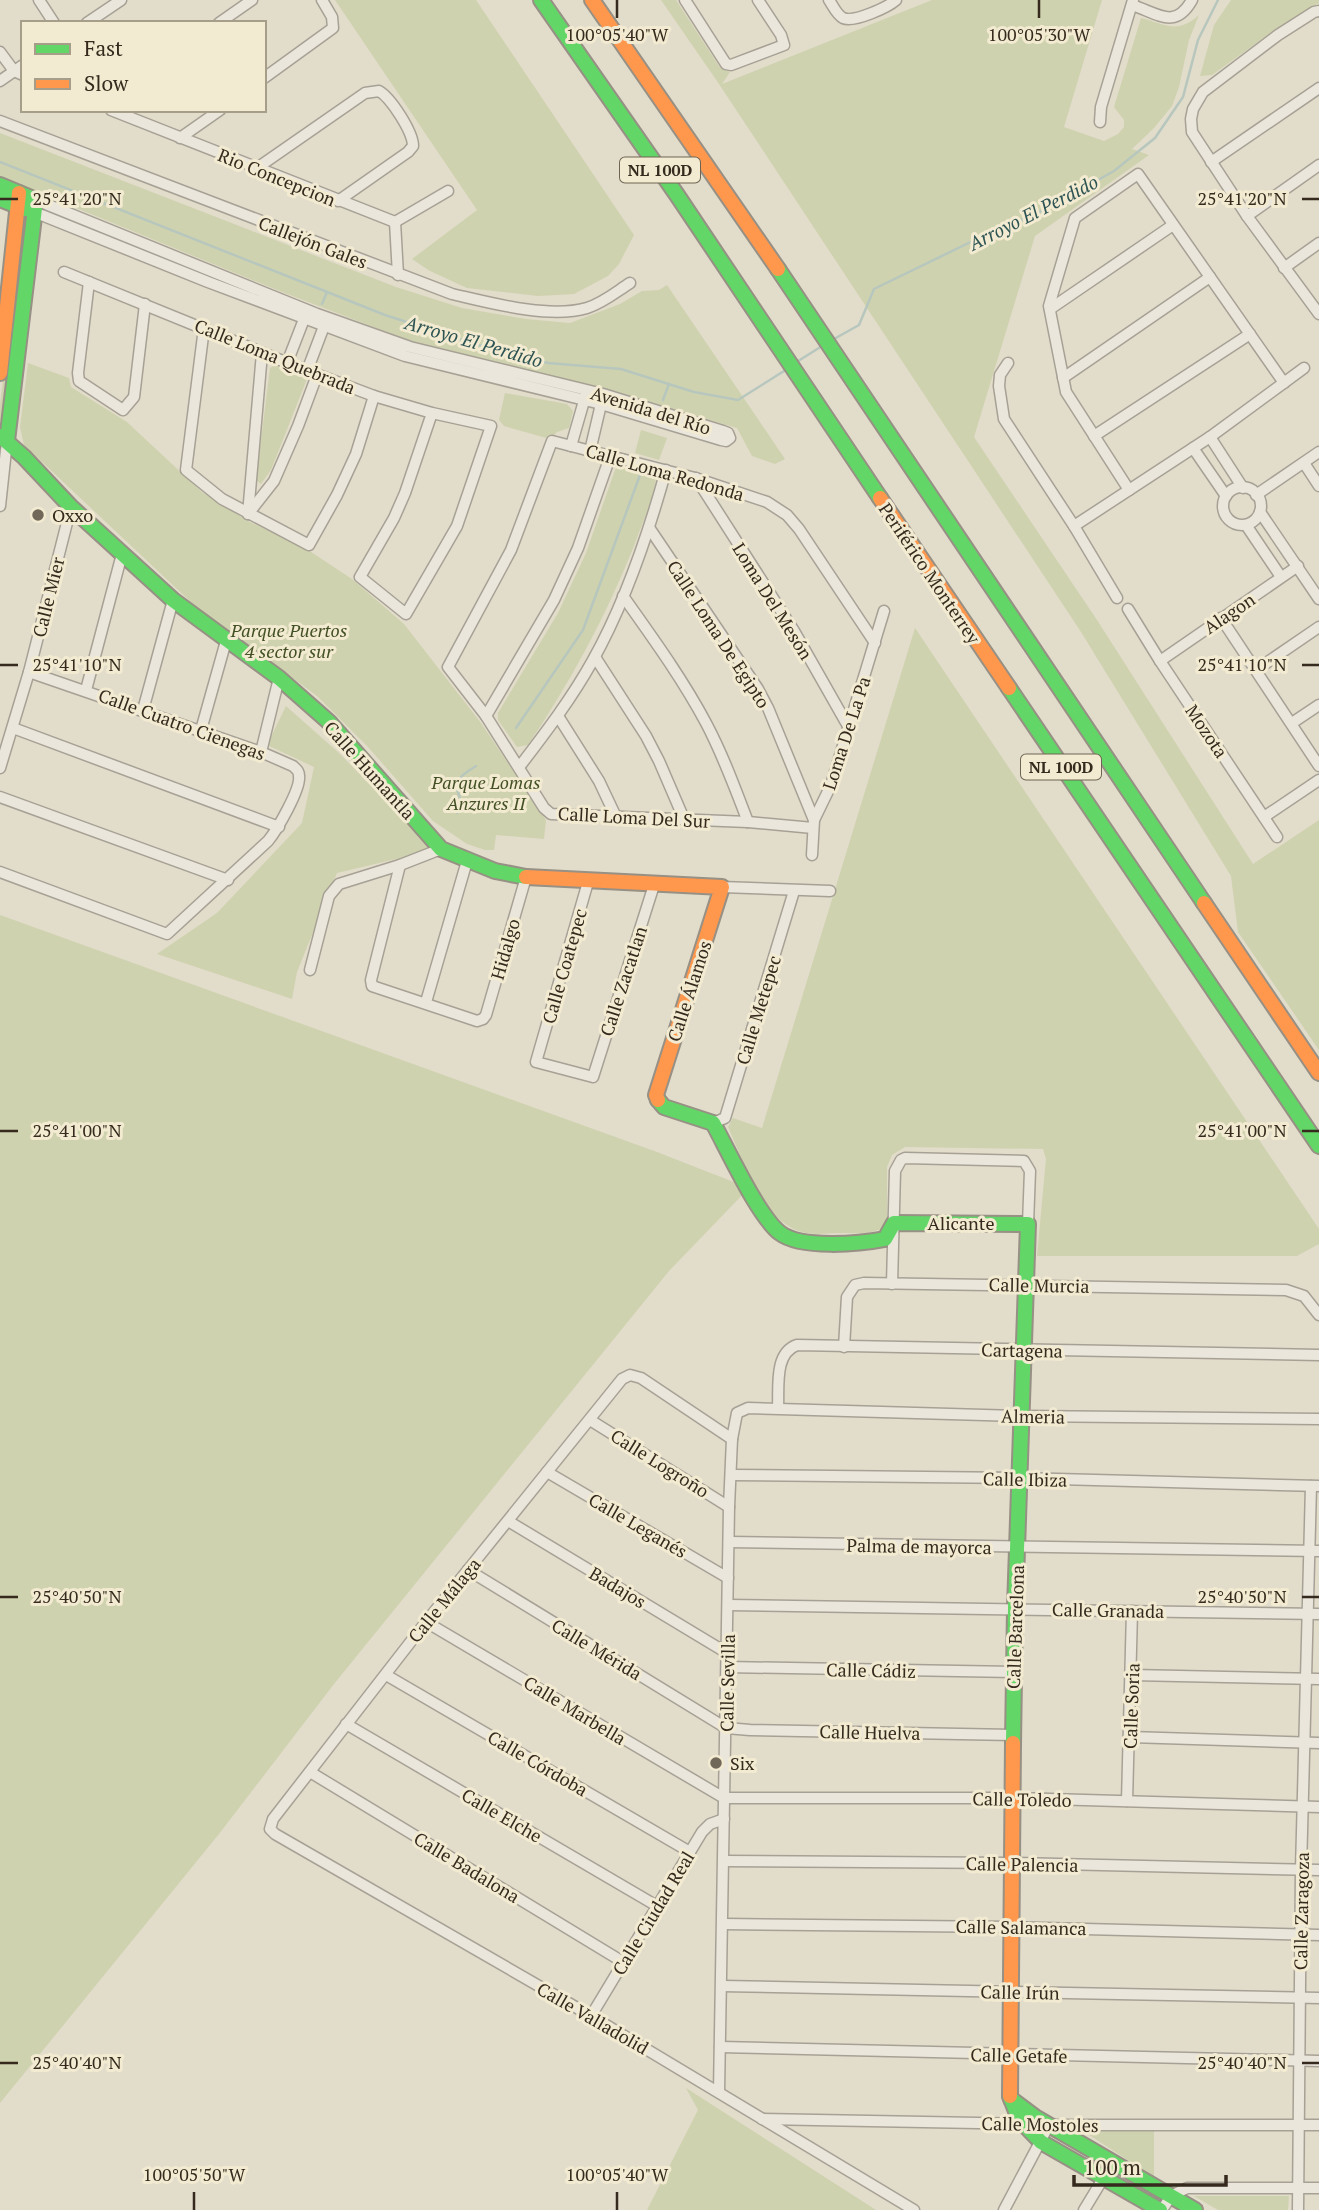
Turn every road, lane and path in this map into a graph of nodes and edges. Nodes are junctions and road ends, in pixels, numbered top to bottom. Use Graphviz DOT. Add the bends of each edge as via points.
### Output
graph roads {
  1 [pos="39,0"];
  2 [pos="120,0"];
  3 [pos="252,0"];
  4 [pos="322,0"];
  5 [pos="541,0"];
  6 [pos="592,0"];
  7 [pos="685,0"];
  8 [pos="758,0"];
  9 [pos="829,0"];
  10 [pos="896,0"];
  11 [pos="1192,0"];
  12 [pos="1132,2"];
  13 [pos="1319,11"];
  14 [pos="53,21"];
  15 [pos="90,21"];
  16 [pos="222,21"];
  17 [pos="0,52"];
  18 [pos="20,70"];
  19 [pos="266,77"];
  20 [pos="0,81"];
  21 [pos="1319,88"];
  22 [pos="116,112"];
  23 [pos="217,112"];
  24 [pos="0,121"];
  25 [pos="1100,122"];
  26 [pos="180,138"];
  27 [pos="1211,162"];
  28 [pos="1319,165"];
  29 [pos="257,168"];
  30 [pos="0,186"];
  31 [pos="448,191"];
  32 [pos="0,199"];
  33 [pos="19,200"];
  34 [pos="338,201"];
  35 [pos="35,206"];
  36 [pos="1247,216"];
  37 [pos="395,222"];
  38 [pos="1173,225"];
  39 [pos="1319,243"];
  40 [pos="1284,268"];
  41 [pos="64,272"];
  42 [pos="398,275"];
  43 [pos="1210,277"];
  44 [pos="89,282"];
  45 [pos="630,283"];
  46 [pos="145,304"];
  47 [pos="1050,309"];
  48 [pos="306,314"];
  49 [pos="1319,314"];
  50 [pos="326,322"];
  51 [pos="204,328"];
  52 [pos="1250,334"];
  53 [pos="262,353"];
  54 [pos="287,363"];
  55 [pos="1009,363"];
  56 [pos="1304,368"];
  57 [pos="307,371"];
  58 [pos="0,373"];
  59 [pos="317,375"];
  60 [pos="1063,378"];
  61 [pos="1284,383"];
  62 [pos="586,395"];
  63 [pos="373,396"];
  64 [pos="602,399"];
  65 [pos="432,413"];
  66 [pos="1094,436"];
  67 [pos="1210,437"];
  68 [pos="3,438"];
  69 [pos="571,446"];
  70 [pos="1193,448"];
  71 [pos="590,451"];
  72 [pos="1319,452"];
  73 [pos="610,457"];
  74 [pos="1304,463"];
  75 [pos="666,470"];
  76 [pos="695,478"];
  77 [pos="1319,485"];
  78 [pos="1243,488"];
  79 [pos="1129,490"];
  80 [pos="1256,495"];
  81 [pos="1226,496"];
  82 [pos="0,506"];
  83 [pos="71,507"];
  84 [pos="1260,512"];
  85 [pos="248,514"];
  86 [pos="1247,525"];
  87 [pos="1074,526"];
  88 [pos="650,529"];
  89 [pos="122,554"];
  90 [pos="1298,566"];
  91 [pos="1281,578"];
  92 [pos="623,596"];
  93 [pos="1116,598"];
  94 [pos="1319,599"];
  95 [pos="173,600"];
  96 [pos="1128,609"];
  97 [pos="884,611"];
  98 [pos="1221,618"];
  99 [pos="1319,627"];
  100 [pos="226,641"];
  101 [pos="875,643"];
  102 [pos="594,657"];
  103 [pos="1160,661"];
  104 [pos="448,667"];
  105 [pos="1256,670"];
  106 [pos="29,672"];
  107 [pos="279,678"];
  108 [pos="86,690"];
  109 [pos="1319,705"];
  110 [pos="143,710"];
  111 [pos="486,716"];
  112 [pos="558,716"];
  113 [pos="1292,723"];
  114 [pos="848,726"];
  115 [pos="13,728"];
  116 [pos="201,730"];
  117 [pos="261,752"];
  118 [pos="520,766"];
  119 [pos="1319,766"];
  120 [pos="0,768"];
  121 [pos="1319,780"];
  122 [pos="0,797"];
  123 [pos="616,817"];
  124 [pos="1264,817"];
  125 [pos="684,819"];
  126 [pos="748,822"];
  127 [pos="813,824"];
  128 [pos="279,827"];
  129 [pos="1277,837"];
  130 [pos="442,849"];
  131 [pos="812,855"];
  132 [pos="467,861"];
  133 [pos="400,866"];
  134 [pos="0,872"];
  135 [pos="526,877"];
  136 [pos="228,880"];
  137 [pos="589,882"];
  138 [pos="653,885"];
  139 [pos="722,887"];
  140 [pos="794,891"];
  141 [pos="830,891"];
  142 [pos="310,970"];
  143 [pos="426,1002"];
  144 [pos="1319,1073"];
  145 [pos="593,1077"];
  146 [pos="713,1123"];
  147 [pos="1319,1146"];
  148 [pos="894,1223"];
  149 [pos="1028,1224"];
  150 [pos="892,1284"];
  151 [pos="1026,1284"];
  152 [pos="1319,1315"];
  153 [pos="844,1347"];
  154 [pos="1023,1350"];
  155 [pos="1319,1355"];
  156 [pos="748,1408"];
  157 [pos="778,1408"];
  158 [pos="1021,1416"];
  159 [pos="1319,1419"];
  160 [pos="590,1420"];
  161 [pos="732,1439"];
  162 [pos="547,1472"];
  163 [pos="731,1475"];
  164 [pos="1020,1478"];
  165 [pos="1315,1486"];
  166 [pos="729,1507"];
  167 [pos="508,1521"];
  168 [pos="729,1542"];
  169 [pos="1018,1548"];
  170 [pos="1314,1550"];
  171 [pos="468,1570"];
  172 [pos="728,1578"];
  173 [pos="728,1605"];
  174 [pos="1015,1608"];
  175 [pos="1132,1611"];
  176 [pos="1314,1614"];
  177 [pos="426,1622"];
  178 [pos="727,1653"];
  179 [pos="727,1667"];
  180 [pos="1014,1672"];
  181 [pos="386,1675"];
  182 [pos="1132,1675"];
  183 [pos="1306,1679"];
  184 [pos="1319,1679"];
  185 [pos="346,1724"];
  186 [pos="726,1728"];
  187 [pos="1013,1735"];
  188 [pos="1130,1737"];
  189 [pos="1306,1743"];
  190 [pos="1319,1743"];
  191 [pos="310,1772"];
  192 [pos="724,1798"];
  193 [pos="1012,1798"];
  194 [pos="1128,1801"];
  195 [pos="1304,1807"];
  196 [pos="1319,1807"];
  197 [pos="724,1819"];
  198 [pos="270,1829"];
  199 [pos="690,1852"];
  200 [pos="724,1861"];
  201 [pos="1011,1863"];
  202 [pos="1301,1870"];
  203 [pos="1319,1870"];
  204 [pos="657,1906"];
  205 [pos="723,1924"];
  206 [pos="1011,1927"];
  207 [pos="1301,1935"];
  208 [pos="1319,1935"];
  209 [pos="623,1962"];
  210 [pos="722,1986"];
  211 [pos="1011,1992"];
  212 [pos="1300,1997"];
  213 [pos="1319,1997"];
  214 [pos="591,2017"];
  215 [pos="720,2047"];
  216 [pos="1010,2054"];
  217 [pos="1299,2060"];
  218 [pos="1319,2061"];
  219 [pos="719,2092"];
  220 [pos="1010,2099"];
  221 [pos="761,2119"];
  222 [pos="1023,2124"];
  223 [pos="1049,2125"];
  224 [pos="1299,2125"];
  225 [pos="1319,2125"];
  226 [pos="1041,2142"];
  227 [pos="1104,2177"];
  228 [pos="1298,2187"];
  229 [pos="1319,2188"];
  230 [pos="1171,2196"];
  231 [pos="914,2210"];
  232 [pos="1004,2210"];
  233 [pos="1084,2210"];
  234 [pos="1161,2210"];
  235 [pos="1195,2210"];
  236 [pos="1298,2210"];
  1 -- 14 [label="street"];
  2 -- 15 [label="street"];
  3 -- 16 [label="street"];
  4 -- 19 [label="street" via="334,21 330,31"];
  5 -- 147 [label="main road, Periférico Monterrey / NL 100D"];
  6 -- 144 [label="main road, NL 100D"];
  7 -- 8 [label="street" via="720,56 731,65 784,45"];
  9 -- 10 [label="street" via="840,16 854,20"];
  11 -- 12 [label="street" via="1179,18"];
  12 -- 25 [label="street"];
  13 -- 27 [label="street" via="1278,35 1203,92 1193,109 1192,132"];
  17 -- 18 [label="street"];
  18 -- 20 [label="street"];
  21 -- 27 [label="street"];
  22 -- 26 [label="street, Rio Concepcion"];
  23 -- 26 [label="street"];
  24 -- 42 [label="street, Callejón Gales"];
  26 -- 29 [label="street, Rio Concepcion"];
  27 -- 36 [label="street"];
  28 -- 36 [label="street"];
  29 -- 34 [label="street, Rio Concepcion"];
  29 -- 34 [label="street" via="365,93 376,91 387,97 412,136 413,146"];
  30 -- 33 [label="main road, Avenida del Río"];
  31 -- 37 [label="street"];
  32 -- 33 [label="main road, Avenida del Río"];
  33 -- 35 [label="main road, Avenida del Río"];
  33 -- 58 [label="main road"];
  34 -- 37 [label="street, Rio Concepcion"];
  35 -- 48 [label="street, Avenida del Río"];
  35 -- 68 [label="main road"];
  36 -- 40 [label="street"];
  37 -- 42 [label="street"];
  38 -- 43 [label="street"];
  38 -- 47 [label="street"];
  38 -- 47 [label="street" via="1138,174 1085,210 1074,218"];
  39 -- 40 [label="street"];
  40 -- 49 [label="street"];
  41 -- 44 [label="street, Calle Loma Quebrada"];
  42 -- 45 [label="street, Callejón Gales" via="452,294 562,312 596,304"];
  43 -- 52 [label="street"];
  43 -- 60 [label="street"];
  44 -- 46 [label="street, Calle Loma Quebrada"];
  44 -- 46 [label="street" via="79,381 123,410 134,397"];
  46 -- 51 [label="street, Calle Loma Quebrada"];
  47 -- 60 [label="street"];
  48 -- 50 [label="street, Avenida del Río"];
  48 -- 54 [label="street"];
  50 -- 57 [label="street"];
  50 -- 62 [label="street, Avenida del Río"];
  51 -- 53 [label="street, Calle Loma Quebrada"];
  51 -- 85 [label="street" via="186,470"];
  52 -- 61 [label="street"];
  52 -- 66 [label="street"];
  53 -- 54 [label="street, Calle Loma Quebrada"];
  53 -- 85 [label="street"];
  54 -- 57 [label="street, Calle Loma Quebrada"];
  55 -- 87 [label="street" via="999,386 1004,419"];
  56 -- 61 [label="street"];
  57 -- 59 [label="street, Calle Loma Quebrada"];
  59 -- 63 [label="street, Calle Loma Quebrada"];
  59 -- 85 [label="street" via="274,481"];
  60 -- 66 [label="street" via="1066,392"];
  61 -- 67 [label="street"];
  62 -- 64 [label="street, Avenida del Río"];
  62 -- 69 [label="street"];
  63 -- 65 [label="street, Calle Loma Quebrada"];
  63 -- 85 [label="street" via="356,454 309,545"];
  64 -- 64 [label="street, Avenida del Río" via="720,440 730,438 728,433"];
  64 -- 71 [label="street"];
  65 -- 65 [label="street, Calle Loma Quebrada" via="491,426 457,526 406,614 360,577 405,493"];
  66 -- 79 [label="street"];
  67 -- 70 [label="street"];
  67 -- 78 [label="street"];
  68 -- 82 [label="street"];
  68 -- 83 [label="main road, Calle Humantla"];
  69 -- 71 [label="street, Calle Loma Redonda"];
  69 -- 104 [label="street, Calle Loma Redonda" via="552,441 511,550"];
  70 -- 79 [label="street"];
  70 -- 81 [label="street"];
  71 -- 73 [label="street, Calle Loma Redonda"];
  72 -- 74 [label="street"];
  73 -- 75 [label="street, Calle Loma Redonda"];
  73 -- 111 [label="street" via="554,600"];
  74 -- 77 [label="street"];
  74 -- 80 [label="street"];
  75 -- 76 [label="street, Calle Loma Redonda"];
  75 -- 88 [label="street"];
  76 -- 101 [label="street, Calle Loma Redonda" via="767,502 787,515"];
  76 -- 114 [label="street, Loma Del Mesón"];
  78 -- 80 [label="street"];
  78 -- 81 [label="street"];
  79 -- 87 [label="street"];
  80 -- 84 [label="street"];
  81 -- 86 [label="street" via="1223,508 1228,520"];
  83 -- 89 [label="main road, Calle Humantla"];
  83 -- 106 [label="street, Calle Mier"];
  84 -- 86 [label="street"];
  84 -- 90 [label="street"];
  86 -- 91 [label="street"];
  87 -- 93 [label="street"];
  88 -- 92 [label="street"];
  88 -- 127 [label="street, Calle Loma De Egipto" via="758,689"];
  89 -- 95 [label="main road, Calle Humantla"];
  89 -- 108 [label="street"];
  90 -- 91 [label="street, Alagon"];
  90 -- 94 [label="street"];
  91 -- 98 [label="street, Alagon"];
  92 -- 102 [label="street"];
  92 -- 126 [label="street" via="706,723"];
  95 -- 100 [label="main road, Calle Humantla"];
  95 -- 110 [label="street"];
  96 -- 103 [label="street, Mozota"];
  97 -- 101 [label="street, Loma De La Pa"];
  98 -- 103 [label="street, Alagon"];
  98 -- 105 [label="street"];
  99 -- 105 [label="street"];
  100 -- 107 [label="main road, Calle Humantla"];
  100 -- 116 [label="street"];
  101 -- 114 [label="street, Loma De La Pa"];
  102 -- 112 [label="street"];
  102 -- 125 [label="street" via="646,736"];
  103 -- 124 [label="street, Mozota"];
  104 -- 111 [label="street, Calle Loma Del Sur"];
  105 -- 113 [label="street"];
  106 -- 108 [label="street, Calle Cuatro Cienegas"];
  106 -- 115 [label="street, Calle Mier"];
  107 -- 117 [label="street"];
  107 -- 130 [label="main road, Calle Humantla" via="354,748"];
  108 -- 110 [label="street, Calle Cuatro Cienegas"];
  109 -- 113 [label="street"];
  110 -- 116 [label="street, Calle Cuatro Cienegas"];
  111 -- 118 [label="street, Calle Loma Del Sur"];
  112 -- 118 [label="street"];
  112 -- 123 [label="street"];
  113 -- 119 [label="street"];
  114 -- 127 [label="street, Loma De La Pa" via="831,785"];
  115 -- 120 [label="street, Calle Mier"];
  115 -- 128 [label="street"];
  116 -- 117 [label="street, Calle Cuatro Cienegas"];
  117 -- 128 [label="street, Calle Cuatro Cienegas" via="298,771 299,781"];
  118 -- 123 [label="street, Calle Loma Del Sur" via="551,814"];
  121 -- 124 [label="street"];
  122 -- 136 [label="street"];
  123 -- 125 [label="street, Calle Loma Del Sur"];
  124 -- 129 [label="street, Mozota"];
  125 -- 126 [label="street, Calle Loma Del Sur"];
  126 -- 127 [label="street, Calle Loma Del Sur"];
  127 -- 131 [label="street, Loma De La Pa"];
  128 -- 136 [label="street"];
  130 -- 132 [label="main road, Calle Humantla"];
  130 -- 133 [label="street"];
  132 -- 135 [label="main road, Calle Humantla"];
  132 -- 143 [label="street"];
  133 -- 142 [label="street" via="345,881 333,889"];
  133 -- 143 [label="street" via="371,983"];
  134 -- 136 [label="street" via="167,934"];
  135 -- 137 [label="main road, Calle Humantla"];
  135 -- 143 [label="street, Hidalgo" via="483,1020"];
  137 -- 138 [label="main road, Calle Humantla"];
  137 -- 145 [label="street, Calle Coatepec" via="536,1062"];
  138 -- 139 [label="main road, Calle Humantla"];
  138 -- 145 [label="street, Calle Zacatlan"];
  139 -- 140 [label="street, Calle Humantla"];
  139 -- 146 [label="main road, Calle Álamos" via="656,1095 664,1107"];
  140 -- 141 [label="street, Calle Humantla"];
  140 -- 146 [label="street, Calle Metepec" via="725,1118"];
  146 -- 148 [label="main road" via="764,1215 788,1238 808,1243 878,1241 885,1239"];
  148 -- 149 [label="main road, Alicante"];
  148 -- 149 [label="street, Calle Barcelona" via="895,1171 905,1158 1028,1163"];
  148 -- 150 [label="street"];
  149 -- 151 [label="main road, Calle Barcelona"];
  150 -- 151 [label="street, Calle Murcia"];
  150 -- 153 [label="street, Calle Murcia" via="859,1283 850,1290"];
  151 -- 152 [label="street, Calle Murcia" via="1286,1290 1304,1296"];
  151 -- 154 [label="main road, Calle Barcelona"];
  153 -- 154 [label="street, Cartagena"];
  153 -- 157 [label="street, Cartagena" via="797,1345 787,1350 781,1359"];
  154 -- 155 [label="street, Cartagena"];
  154 -- 158 [label="main road, Calle Barcelona"];
  156 -- 157 [label="street, Almeria"];
  156 -- 161 [label="street, Calle Sevilla" via="737,1413"];
  157 -- 158 [label="street, Almeria"];
  158 -- 159 [label="street, Almeria"];
  158 -- 164 [label="main road, Calle Barcelona"];
  160 -- 161 [label="street, Calle Málaga" via="626,1377 641,1378"];
  160 -- 162 [label="street, Calle Málaga"];
  160 -- 166 [label="street, Calle Logroño"];
  161 -- 163 [label="street, Calle Sevilla"];
  162 -- 167 [label="street, Calle Málaga"];
  162 -- 172 [label="street, Calle Leganés"];
  163 -- 164 [label="street, Calle Ibiza"];
  163 -- 166 [label="street, Calle Sevilla"];
  164 -- 165 [label="street, Calle Ibiza"];
  164 -- 169 [label="main road, Calle Barcelona"];
  165 -- 170 [label="street, Calle Zaragoza"];
  166 -- 168 [label="street, Calle Sevilla"];
  167 -- 171 [label="street, Calle Málaga"];
  167 -- 178 [label="street, Badajos"];
  168 -- 169 [label="street, Palma de mayorca"];
  168 -- 172 [label="street, Calle Sevilla"];
  169 -- 170 [label="street, Palma de mayorca"];
  169 -- 174 [label="main road, Calle Barcelona"];
  170 -- 176 [label="street, Calle Zaragoza"];
  171 -- 177 [label="street, Calle Málaga"];
  171 -- 186 [label="street, Calle Mérida"];
  172 -- 173 [label="street, Calle Sevilla"];
  173 -- 174 [label="street, Calle Granada"];
  173 -- 178 [label="street, Calle Sevilla"];
  174 -- 175 [label="street, Calle Granada"];
  174 -- 180 [label="main road, Calle Barcelona"];
  175 -- 176 [label="street, Calle Granada"];
  175 -- 182 [label="street, Calle Soria"];
  176 -- 183 [label="street, Calle Zaragoza"];
  177 -- 181 [label="street, Calle Málaga"];
  177 -- 192 [label="street, Calle Marbella"];
  178 -- 179 [label="street, Calle Sevilla"];
  179 -- 180 [label="street, Calle Cádiz"];
  179 -- 186 [label="street, Calle Sevilla"];
  180 -- 187 [label="main road, Calle Barcelona"];
  181 -- 185 [label="street, Calle Málaga"];
  181 -- 199 [label="street, Calle Córdoba"];
  182 -- 183 [label="street"];
  182 -- 188 [label="street, Calle Soria"];
  183 -- 184 [label="street"];
  183 -- 189 [label="street, Calle Zaragoza"];
  185 -- 191 [label="street, Calle Málaga"];
  185 -- 204 [label="street, Calle Elche"];
  186 -- 187 [label="street, Calle Huelva"];
  186 -- 192 [label="street, Calle Sevilla"];
  187 -- 193 [label="main road, Calle Barcelona"];
  188 -- 189 [label="street"];
  188 -- 194 [label="street, Calle Soria"];
  189 -- 190 [label="street"];
  189 -- 195 [label="street, Calle Zaragoza"];
  191 -- 198 [label="street, Calle Málaga"];
  191 -- 209 [label="street, Calle Badalona"];
  192 -- 193 [label="street, Calle Toledo"];
  192 -- 197 [label="street, Calle Sevilla"];
  193 -- 194 [label="street, Calle Toledo"];
  193 -- 201 [label="main road, Calle Barcelona"];
  194 -- 195 [label="street, Calle Toledo"];
  195 -- 196 [label="street, Calle Toledo"];
  195 -- 202 [label="street, Calle Zaragoza"];
  197 -- 199 [label="street, Calle Ciudad Real" via="710,1824"];
  197 -- 200 [label="street, Calle Sevilla"];
  198 -- 214 [label="street, Calle Valladolid"];
  199 -- 204 [label="street, Calle Ciudad Real"];
  200 -- 201 [label="street, Calle Palencia"];
  200 -- 205 [label="street, Calle Sevilla"];
  201 -- 202 [label="street, Calle Palencia"];
  201 -- 206 [label="main road, Calle Barcelona"];
  202 -- 203 [label="street, Calle Palencia"];
  202 -- 207 [label="street, Calle Zaragoza"];
  204 -- 209 [label="street, Calle Ciudad Real"];
  205 -- 206 [label="street, Calle Salamanca"];
  205 -- 210 [label="street, Calle Sevilla"];
  206 -- 207 [label="street, Calle Salamanca"];
  206 -- 211 [label="main road, Calle Barcelona"];
  207 -- 208 [label="street, Calle Salamanca"];
  207 -- 212 [label="street, Calle Zaragoza"];
  209 -- 214 [label="street, Calle Ciudad Real"];
  210 -- 211 [label="street, Calle Irún"];
  210 -- 215 [label="street, Calle Sevilla"];
  211 -- 212 [label="street, Calle Irún"];
  211 -- 216 [label="main road, Calle Barcelona"];
  212 -- 213 [label="street, Calle Irún"];
  212 -- 217 [label="street, Calle Zaragoza"];
  214 -- 219 [label="street, Calle Valladolid"];
  215 -- 216 [label="street, Calle Getafe"];
  215 -- 219 [label="street, Calle Sevilla"];
  216 -- 217 [label="street, Calle Getafe"];
  216 -- 220 [label="main road, Calle Barcelona"];
  217 -- 218 [label="street, Calle Getafe"];
  217 -- 224 [label="street, Calle Zaragoza"];
  219 -- 221 [label="street, Calle Valladolid"];
  220 -- 222 [label="main road, Calle Barcelona"];
  220 -- 223 [label="main road"];
  221 -- 222 [label="street, Calle Mostoles"];
  221 -- 231 [label="street, Calle Valladolid"];
  222 -- 223 [label="street, Calle Mostoles"];
  222 -- 226 [label="main road, Calle Barcelona"];
  223 -- 224 [label="street, Calle Mostoles"];
  223 -- 226 [label="street"];
  223 -- 230 [label="main road"];
  224 -- 225 [label="street, Calle Mostoles"];
  224 -- 228 [label="street, Calle Zaragoza"];
  226 -- 227 [label="main road, Calle Barcelona"];
  226 -- 232 [label="street"];
  227 -- 233 [label="street"];
  227 -- 234 [label="main road, Calle Barcelona"];
  228 -- 229 [label="street"];
  228 -- 230 [label="street" via="1193,2188"];
  228 -- 236 [label="street, Calle Zaragoza"];
  230 -- 234 [label="street"];
  230 -- 235 [label="main road"];
}
